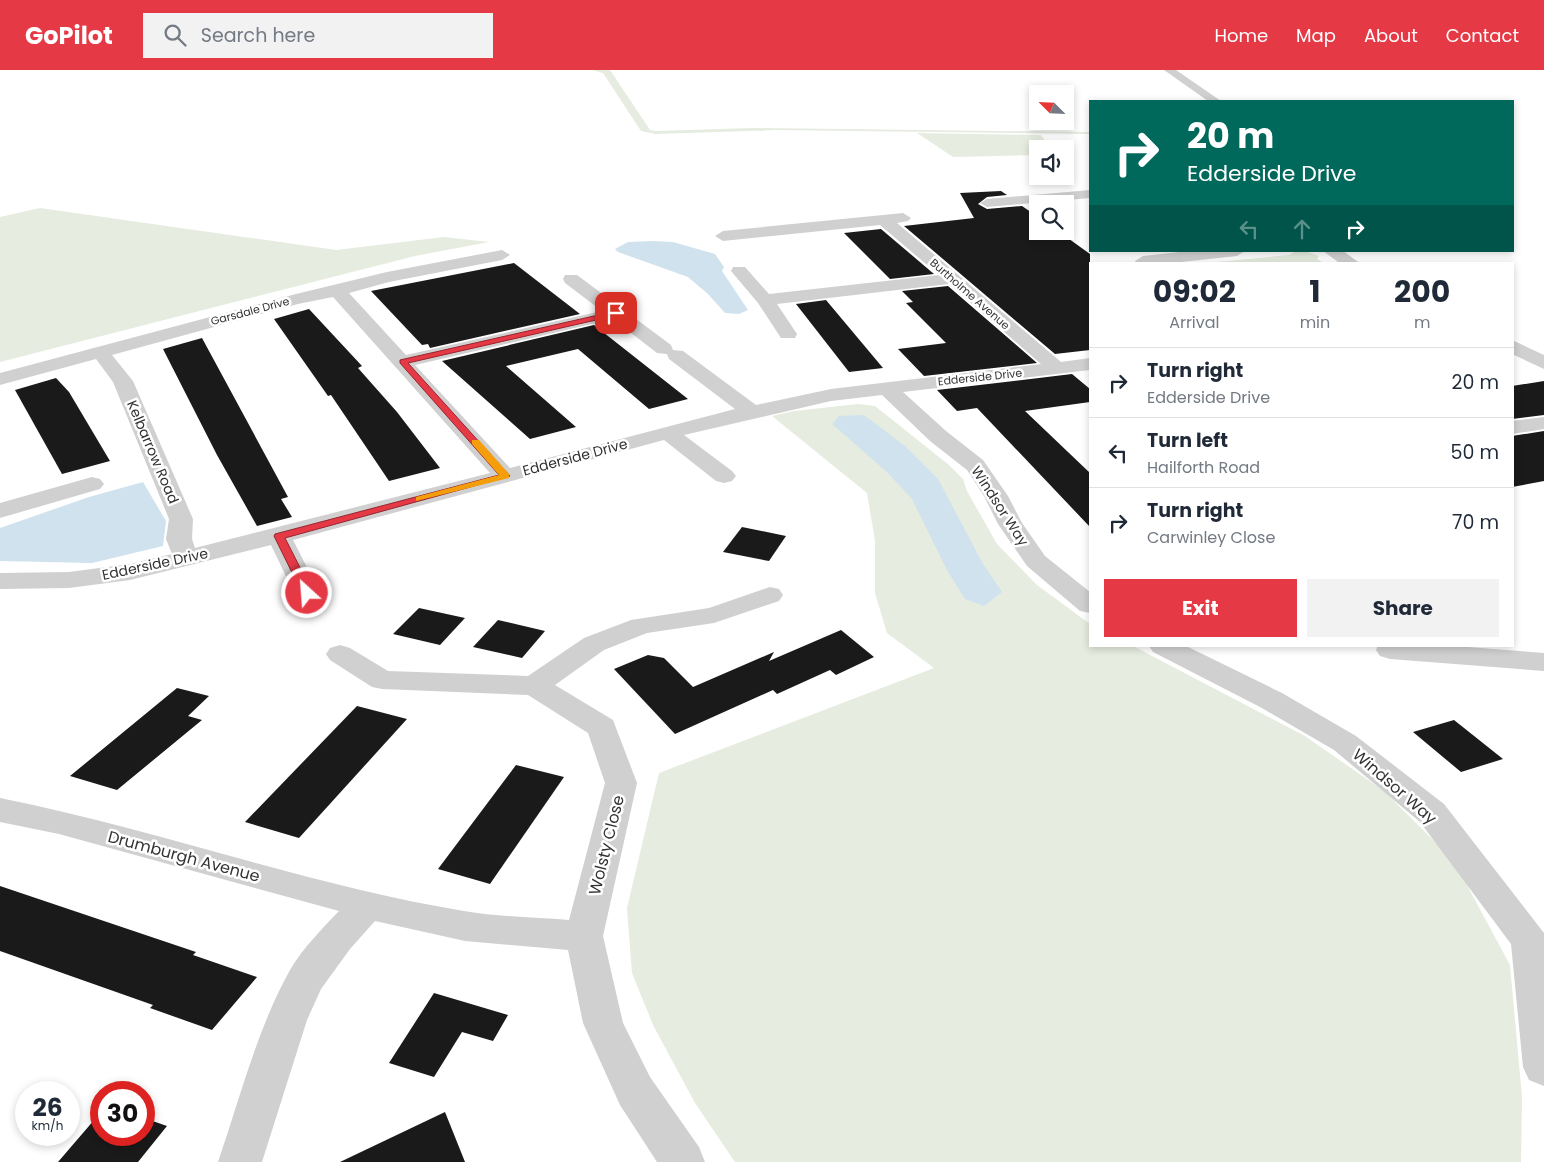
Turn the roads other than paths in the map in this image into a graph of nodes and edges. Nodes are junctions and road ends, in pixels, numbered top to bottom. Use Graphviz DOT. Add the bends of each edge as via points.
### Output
graph roads {
  1 [pos="1168,70"];
  2 [pos="1213,100"];
  3 [pos="1089,194"];
  4 [pos="987,203"];
  5 [pos="909,217"];
  6 [pos="884,220"];
  7 [pos="723,236"];
  8 [pos="1128,252"];
  9 [pos="1229,252"];
  10 [pos="1333,252"];
  11 [pos="502,254"];
  12 [pos="1144,262"];
  13 [pos="1153,262"];
  14 [pos="1350,262"];
  15 [pos="739,271"];
  16 [pos="571,279"];
  17 [pos="952,279"];
  18 [pos="338,291"];
  19 [pos="765,300"];
  20 [pos="616,313"];
  21 [pos="788,334"];
  22 [pos="1514,347"];
  23 [pos="100,352"];
  24 [pos="403,362"];
  25 [pos="1544,363"];
  26 [pos="1089,364"];
  27 [pos="1057,368"];
  28 [pos="0,379"];
  29 [pos="886,388"];
  30 [pos="752,412"];
  31 [pos="1544,423"];
  32 [pos="1514,428"];
  33 [pos="668,433"];
  34 [pos="505,476"];
  35 [pos="724,476"];
  36 [pos="92,484"];
  37 [pos="0,512"];
  38 [pos="279,536"];
  39 [pos="187,559"];
  40 [pos="3,585"];
  41 [pos="307,593"];
  42 [pos="770,595"];
  43 [pos="1089,604"];
  44 [pos="1164,647"];
  45 [pos="340,654"];
  46 [pos="1388,654"];
  47 [pos="1544,662"];
  48 [pos="534,686"];
  49 [pos="0,810"];
  50 [pos="367,905"];
  51 [pos="584,936"];
  52 [pos="1536,942"];
  53 [pos="1544,1067"];
  54 [pos="240,1162"];
  55 [pos="683,1162"];
  1 -- 2 [label="street"];
  3 -- 4 [label="street"];
  5 -- 6 [label="street"];
  6 -- 7 [label="street"];
  6 -- 17 [label="street, Burtholme Avenue"];
  8 -- 12 [label="street"];
  9 -- 13 [label="street"];
  10 -- 14 [label="street"];
  11 -- 18 [label="street, Garsdale Drive" via="387,277"];
  15 -- 19 [label="street"];
  16 -- 20 [label="street"];
  17 -- 19 [label="street"];
  17 -- 27 [label="street, Burtholme Avenue"];
  18 -- 23 [label="street, Garsdale Drive" via="296,299"];
  18 -- 24 [label="street"];
  19 -- 21 [label="street"];
  20 -- 24 [label="street"];
  20 -- 30 [label="street"];
  22 -- 25 [label="street"];
  23 -- 28 [label="street, Garsdale Drive"];
  23 -- 39 [label="street, Kelbarrow Road" via="123,381 181,519 179,539"];
  24 -- 34 [label="street"];
  26 -- 27 [label="street, Edderside Drive"];
  27 -- 29 [label="street, Edderside Drive"];
  29 -- 30 [label="street, Edderside Drive" via="831,395"];
  29 -- 43 [label="street, Windsor Way" via="975,465 1036,561"];
  30 -- 33 [label="street, Edderside Drive"];
  31 -- 32 [label="street"];
  33 -- 34 [label="street, Edderside Drive"];
  33 -- 35 [label="street"];
  34 -- 38 [label="street, Edderside Drive"];
  36 -- 37 [label="street"];
  38 -- 39 [label="street, Edderside Drive"];
  38 -- 41 [label="street"];
  39 -- 40 [label="street, Edderside Drive" via="130,572"];
  42 -- 48 [label="street" via="714,615 641,626 594,644"];
  44 -- 52 [label="street, Windsor Way" via="1271,700 1346,743 1432,813"];
  45 -- 48 [label="street, Wolsty Close" via="382,680"];
  46 -- 47 [label="street"];
  48 -- 51 [label="street, Wolsty Close" via="602,727 621,782"];
  49 -- 50 [label="street, Drumburgh Avenue" via="59,822"];
  50 -- 51 [label="street, Drumburgh Avenue" via="465,926"];
  50 -- 54 [label="street" via="305,980 287,1020"];
  51 -- 55 [label="street, Wolsty Close" via="603,1023 635,1091"];
  52 -- 53 [label="street, Windsor Way"];
}
